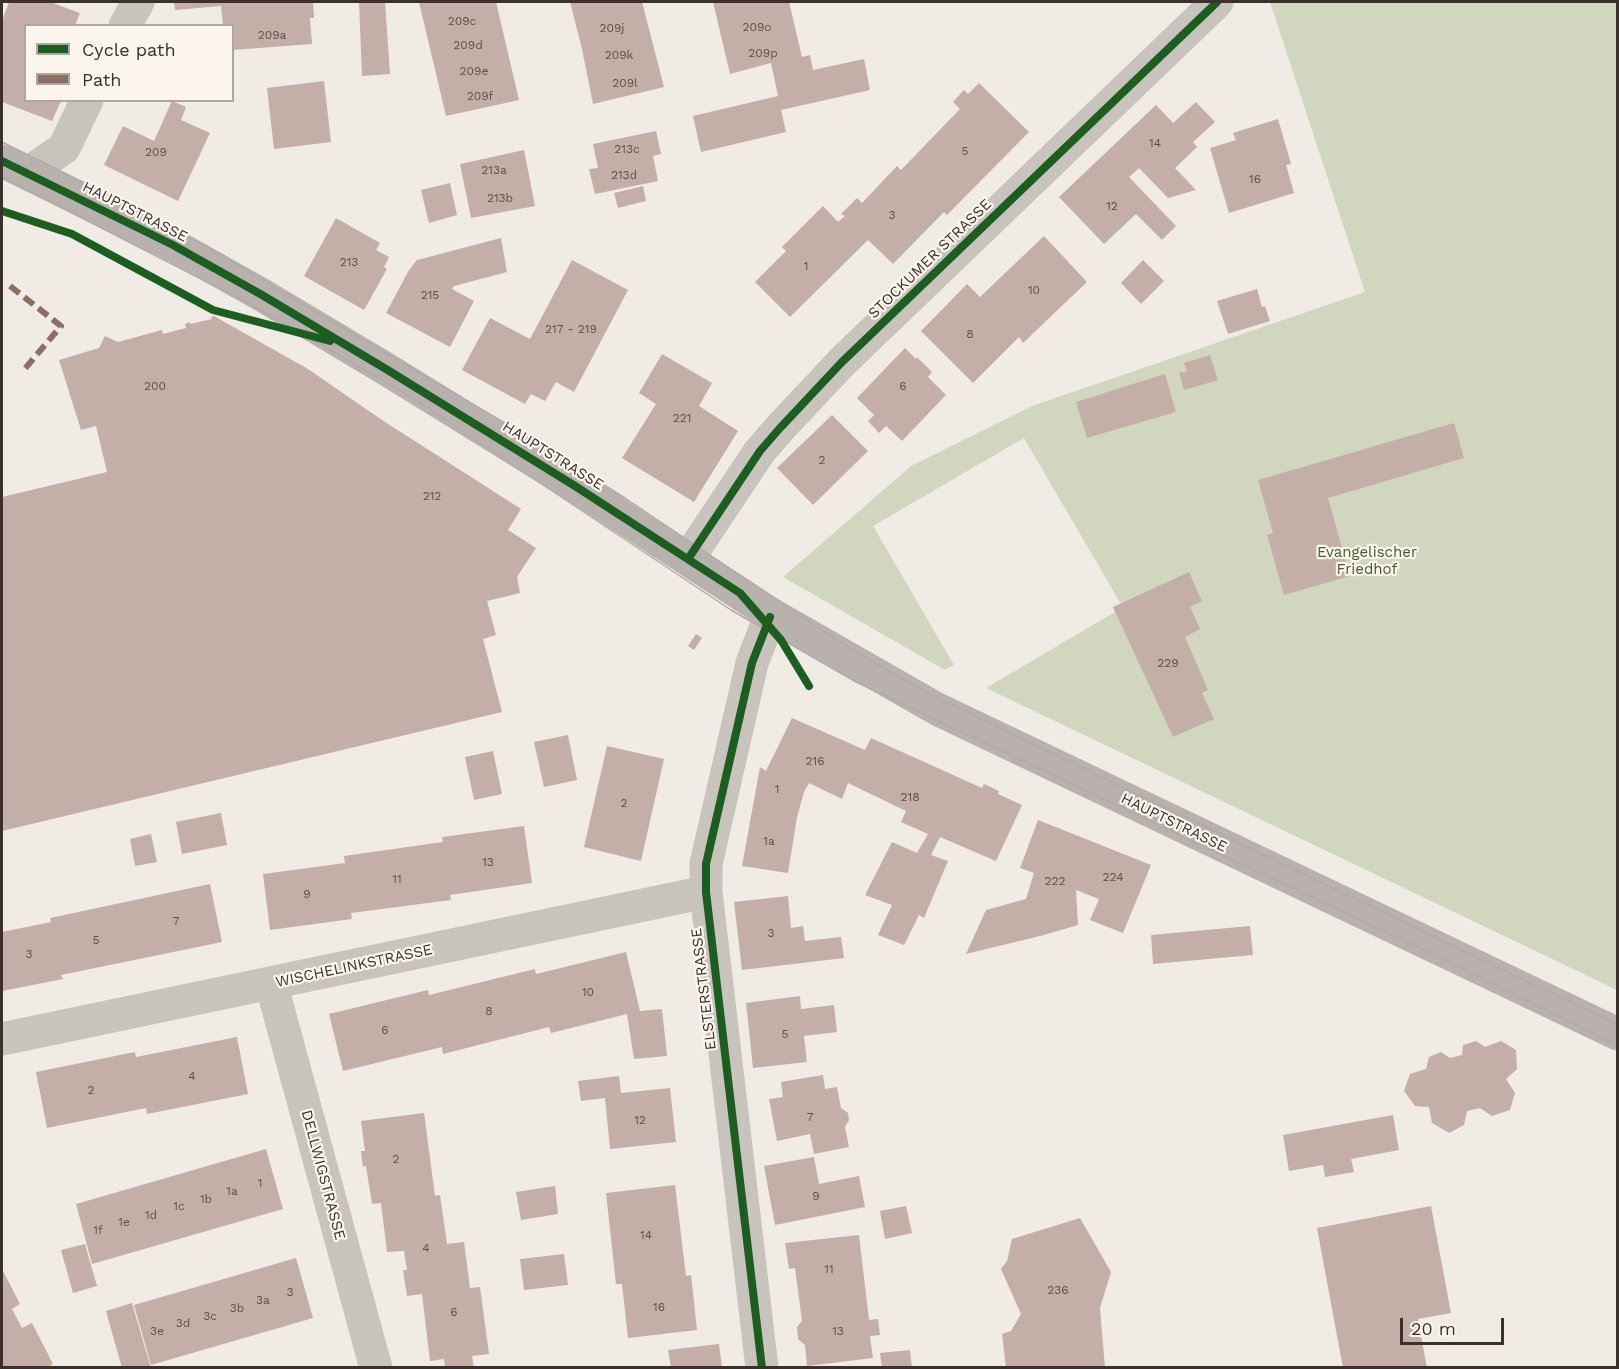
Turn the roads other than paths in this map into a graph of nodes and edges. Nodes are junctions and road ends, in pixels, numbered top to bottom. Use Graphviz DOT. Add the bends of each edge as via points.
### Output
graph roads {
  1 [pos="138,2"];
  2 [pos="1217,2"];
  3 [pos="126,24"];
  4 [pos="86,102"];
  5 [pos="15,167"];
  6 [pos="688,559"];
  7 [pos="771,614"];
  8 [pos="706,892"];
  9 [pos="271,983"];
  10 [pos="1617,1034"];
  11 [pos="2,1039"];
  12 [pos="376,1368"];
  13 [pos="762,1368"];
  1 -- 3 [label="street"];
  2 -- 6 [label="street, STOCKUMER STRASSE" via="843,362 780,428 760,451"];
  4 -- 5 [label="street, HAUPTSTRASSE" via="64,148"];
  5 -- 6 [label="main road, HAUPTSTRASSE" via="262,294"];
  6 -- 7 [label="main road, HAUPTSTRASSE"];
  7 -- 8 [label="street, ELSTERSTRASSE" via="752,663 706,864"];
  7 -- 10 [label="main road, HAUPTSTRASSE" via="937,710"];
  8 -- 9 [label="street, WISCHELINKSTRASSE"];
  8 -- 13 [label="street, ELSTERSTRASSE"];
  9 -- 11 [label="street, WISCHELINKSTRASSE"];
  9 -- 12 [label="street, DELLWIGSTRASSE"];
}
